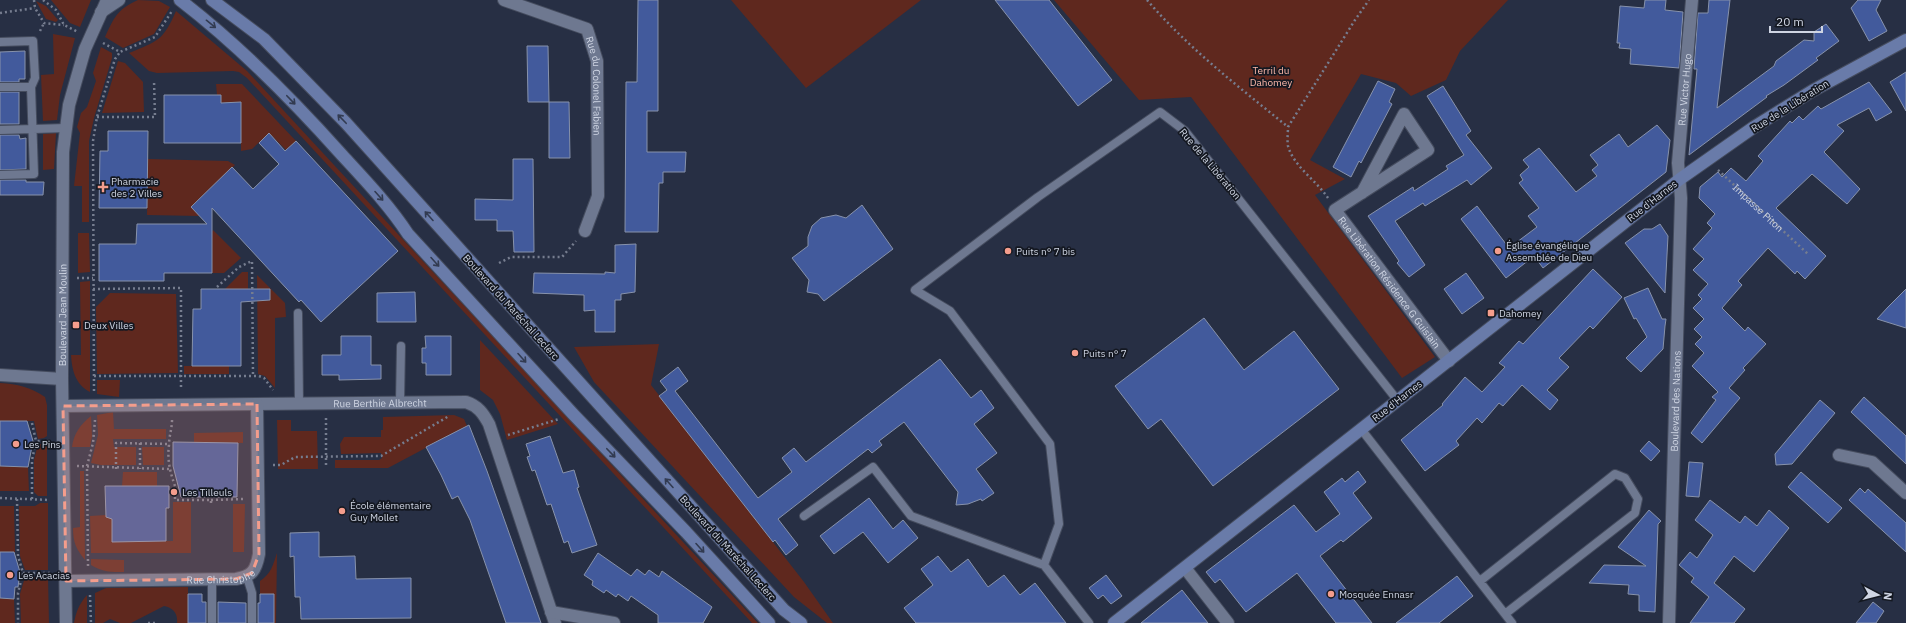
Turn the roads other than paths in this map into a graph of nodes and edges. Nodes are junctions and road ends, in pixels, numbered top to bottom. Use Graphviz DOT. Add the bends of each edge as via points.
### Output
graph roads {
  1 [pos="98,0"];
  2 [pos="107,0"];
  3 [pos="120,0"];
  4 [pos="212,0"];
  5 [pos="504,0"];
  6 [pos="1692,0"];
  7 [pos="177,4"];
  8 [pos="100,13"];
  9 [pos="1906,40"];
  10 [pos="0,42"];
  11 [pos="31,86"];
  12 [pos="0,87"];
  13 [pos="33,128"];
  14 [pos="66,128"];
  15 [pos="0,130"];
  16 [pos="0,175"];
  17 [pos="1680,179"];
  18 [pos="1362,193"];
  19 [pos="585,230"];
  20 [pos="298,313"];
  21 [pos="401,346"];
  22 [pos="1449,361"];
  23 [pos="0,375"];
  24 [pos="62,379"];
  25 [pos="1398,401"];
  26 [pos="400,402"];
  27 [pos="257,404"];
  28 [pos="299,404"];
  29 [pos="63,406"];
  30 [pos="1361,429"];
  31 [pos="1839,455"];
  32 [pos="1906,493"];
  33 [pos="804,516"];
  34 [pos="1044,565"];
  35 [pos="1185,568"];
  36 [pos="246,577"];
  37 [pos="66,578"];
  38 [pos="212,580"];
  39 [pos="1480,581"];
  40 [pos="1506,614"];
  41 [pos="553,617"];
  42 [pos="66,623"];
  43 [pos="212,623"];
  44 [pos="252,623"];
  45 [pos="614,623"];
  46 [pos="769,623"];
  47 [pos="801,623"];
  48 [pos="1090,623"];
  49 [pos="1114,623"];
  50 [pos="1228,623"];
  51 [pos="1512,623"];
  52 [pos="1669,623"];
  1 -- 8 [label="street"];
  2 -- 8 [label="street, Boulevard Jean Moulin"];
  3 -- 8 [label="street"];
  47 -- 4 [label="main road, Boulevard du Maréchal Leclerc, one-way" via="784,610 346,123 264,39"];
  5 -- 19 [label="street, Rue du Colonel Fabien" via="587,29 592,43 596,61 598,196"];
  6 -- 17 [label="street, Rue Victor Hugo" via="1678,163"];
  7 -- 46 [label="main road, Boulevard du Maréchal Leclerc, one-way" via="265,72 393,212 408,234"];
  8 -- 14 [label="street, Boulevard Jean Moulin" via="89,38 69,105"];
  9 -- 17 [label="main road, Rue de la Libération" via="1812,91 1754,127"];
  10 -- 11 [label="lane" via="33,41 35,78"];
  11 -- 12 [label="lane"];
  11 -- 13 [label="lane"];
  13 -- 14 [label="lane"];
  13 -- 15 [label="lane"];
  13 -- 16 [label="lane" via="34,174"];
  14 -- 24 [label="street, Boulevard Jean Moulin" via="62,174"];
  17 -- 22 [label="main road, Rue d'Harnes"];
  17 -- 52 [label="street, Boulevard des Nations"];
  18 -- 18 [label="street, Rue Libération Résidence G Guislain" via="1366,186 1404,114 1428,150"];
  18 -- 22 [label="street, Rue Libération Résidence G Guislain" via="1335,210"];
  20 -- 28 [label="lane"];
  21 -- 26 [label="lane"];
  22 -- 25 [label="main road, Rue d'Harnes"];
  23 -- 24 [label="street"];
  24 -- 29 [label="street, Boulevard Jean Moulin"];
  25 -- 30 [label="main road, Rue d'Harnes"];
  25 -- 34 [label="lane, Rue de la Libération" via="1184,131 1160,112 1038,197 915,290 950,311 1050,444 1059,524"];
  26 -- 28 [label="street, Rue Berthie Albrecht"];
  26 -- 41 [label="street, Rue Berthie Albrecht" via="466,402 480,409 495,440"];
  27 -- 28 [label="street, Rue Berthie Albrecht"];
  27 -- 29 [label="street, Rue Berthie Albrecht"];
  27 -- 36 [label="street, Rue Christophe" via="259,554 258,564"];
  29 -- 37 [label="street, Boulevard Jean Moulin"];
  30 -- 35 [label="main road, Rue d'Harnes"];
  30 -- 39 [label="lane"];
  31 -- 32 [label="street" via="1872,462"];
  33 -- 34 [label="lane" via="873,468 911,516"];
  34 -- 48 [label="lane"];
  35 -- 49 [label="main road, Rue d'Harnes"];
  35 -- 50 [label="street"];
  36 -- 38 [label="street, Rue Christophe" via="236,580"];
  36 -- 44 [label="lane" via="252,593"];
  37 -- 38 [label="street, Rue Christophe" via="88,581"];
  37 -- 42 [label="street, Boulevard Jean Moulin"];
  38 -- 43 [label="lane"];
  39 -- 40 [label="lane"];
  39 -- 40 [label="lane" via="1615,474 1625,478 1638,499 1635,513"];
  40 -- 51 [label="lane"];
  41 -- 45 [label="street, Rue Berthie Albrecht"];
}
